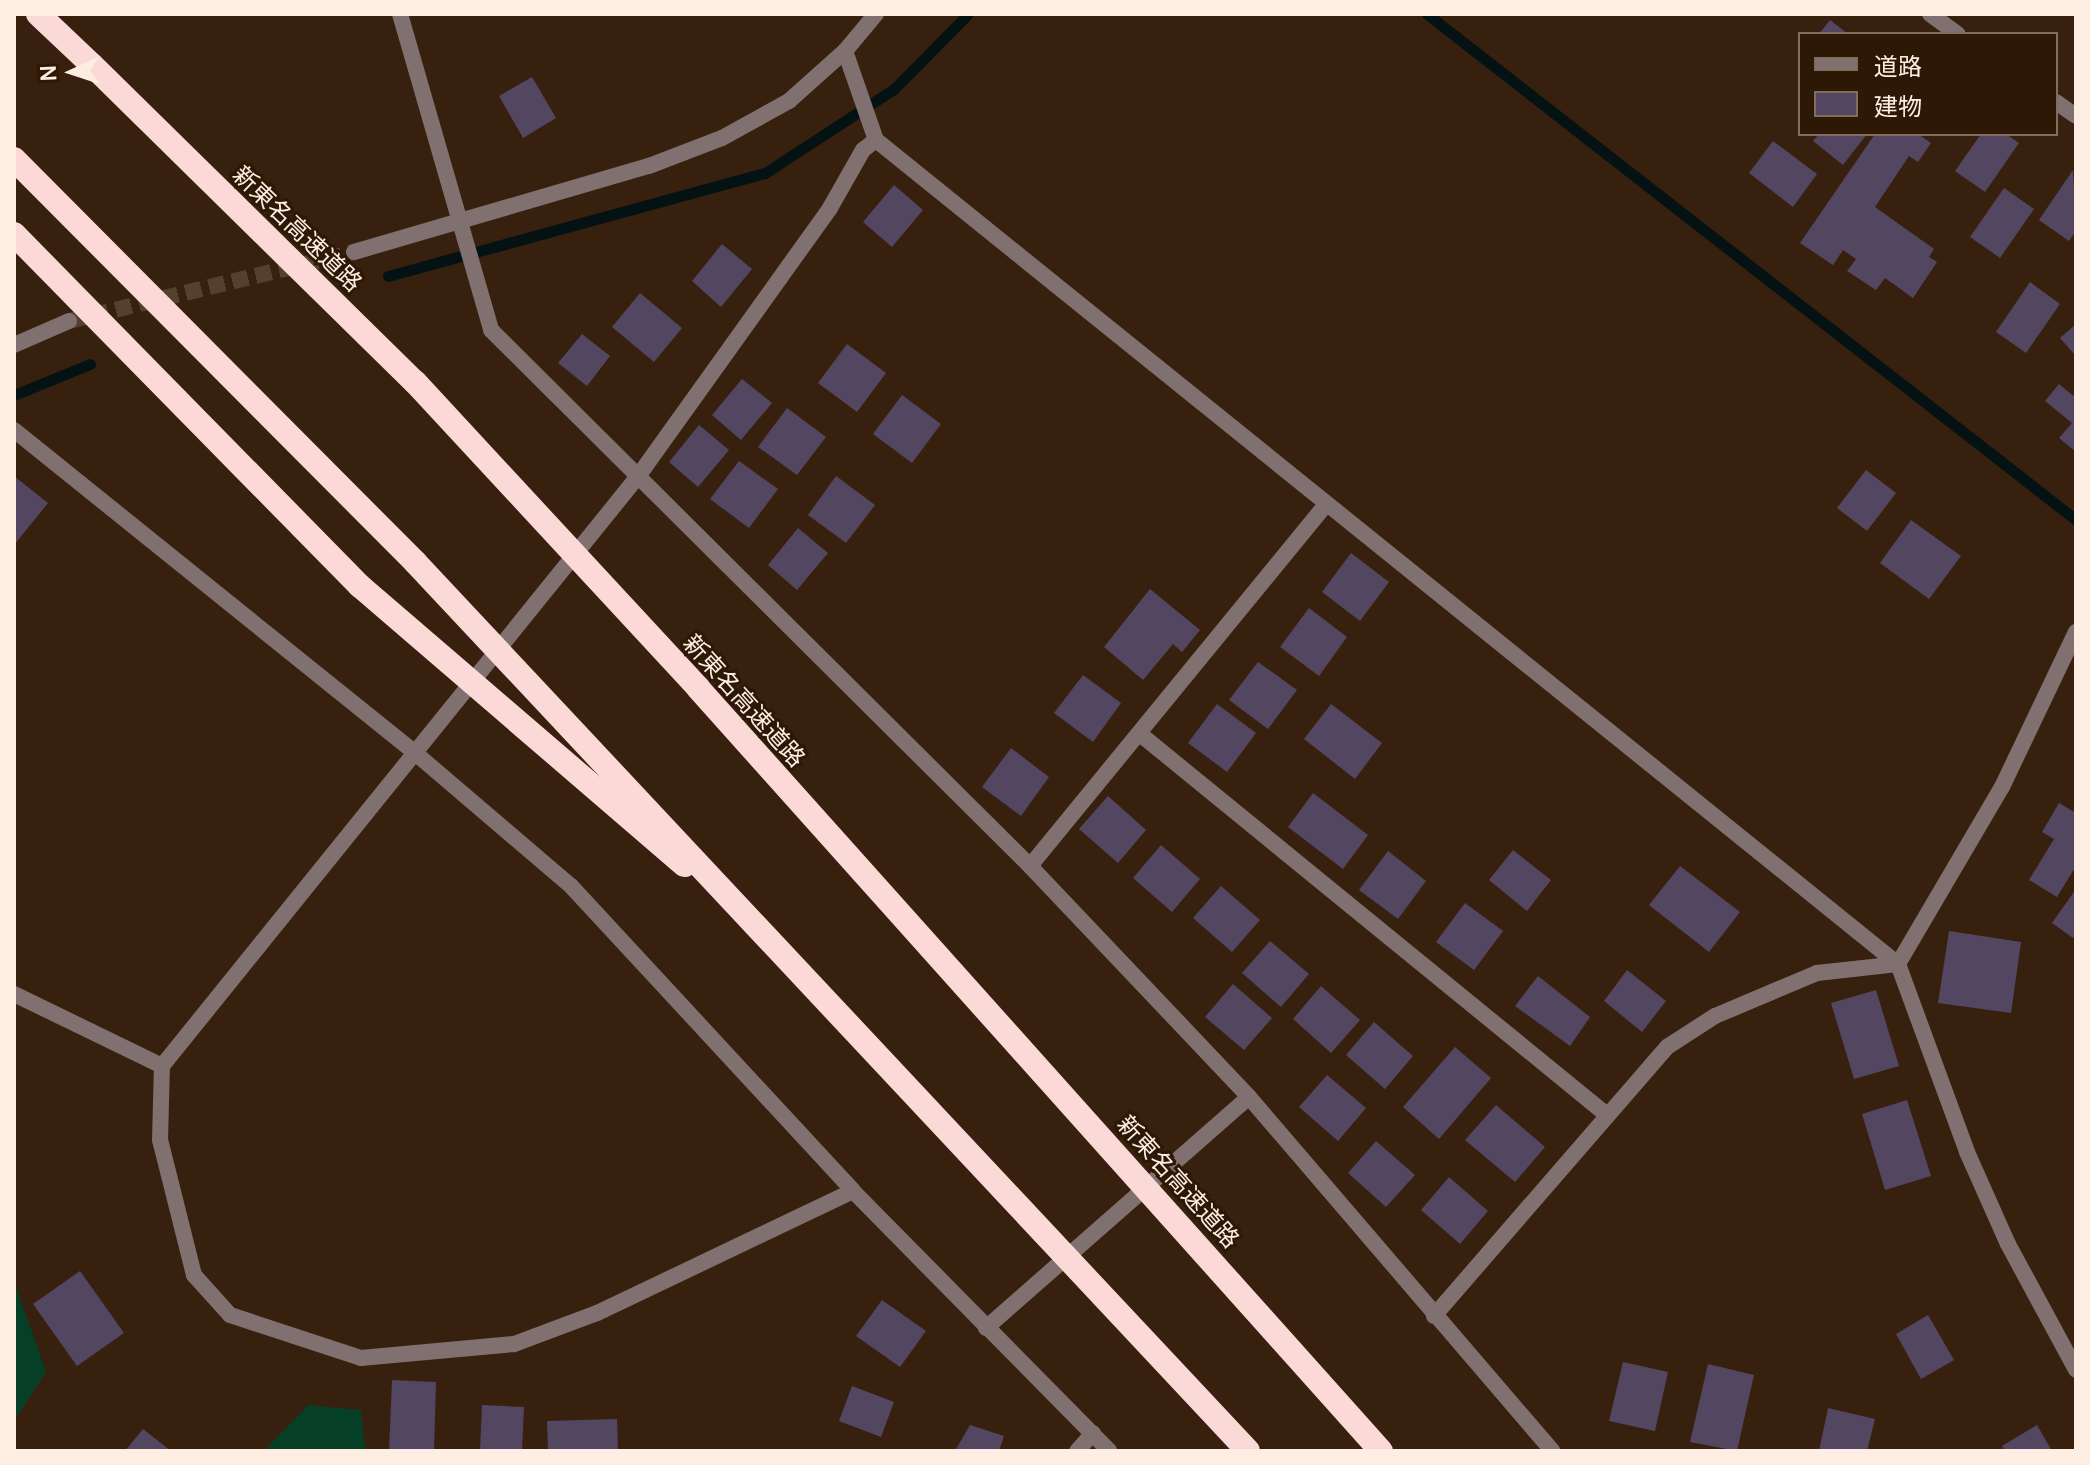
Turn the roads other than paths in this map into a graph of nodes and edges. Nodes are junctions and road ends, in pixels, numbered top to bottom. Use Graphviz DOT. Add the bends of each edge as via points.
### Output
graph roads {
  1 [pos="38,14"];
  2 [pos="400,14"];
  3 [pos="876,14"];
  4 [pos="1930,14"];
  5 [pos="1955,32"];
  6 [pos="845,51"];
  7 [pos="2058,103"];
  8 [pos="2076,116"];
  9 [pos="876,140"];
  10 [pos="14,159"];
  11 [pos="457,219"];
  12 [pos="14,234"];
  13 [pos="354,252"];
  14 [pos="69,321"];
  15 [pos="14,345"];
  16 [pos="14,430"];
  17 [pos="639,475"];
  18 [pos="1326,504"];
  19 [pos="2076,632"];
  20 [pos="1140,734"];
  21 [pos="414,752"];
  22 [pos="1030,866"];
  23 [pos="788,956"];
  24 [pos="1898,964"];
  25 [pos="14,994"];
  26 [pos="162,1066"];
  27 [pos="1249,1097"];
  28 [pos="1607,1115"];
  29 [pos="853,1191"];
  30 [pos="1434,1316"];
  31 [pos="986,1328"];
  32 [pos="2076,1370"];
  33 [pos="1093,1433"];
  34 [pos="1077,1451"];
  35 [pos="1109,1451"];
  36 [pos="1248,1451"];
  37 [pos="1381,1451"];
  38 [pos="1552,1451"];
  1 -- 37 [label="highway, 新東名高速道路, bridge" via="415,382 698,688"];
  2 -- 11 [label="street"];
  3 -- 6 [label="street"];
  4 -- 5 [label="street"];
  6 -- 9 [label="street"];
  6 -- 11 [label="street" via="789,101 722,138 649,166"];
  7 -- 8 [label="street"];
  9 -- 17 [label="street" via="863,150 830,208"];
  9 -- 18 [label="street"];
  10 -- 23 [label="highway, bridge" via="415,562"];
  11 -- 13 [label="street"];
  11 -- 17 [label="street" via="491,330"];
  12 -- 23 [label="highway, bridge" via="360,586"];
  14 -- 15 [label="street"];
  16 -- 21 [label="street"];
  17 -- 21 [label="street"];
  17 -- 22 [label="street"];
  18 -- 20 [label="street"];
  18 -- 24 [label="street"];
  19 -- 24 [label="street" via="2002,787"];
  20 -- 22 [label="street"];
  20 -- 28 [label="street"];
  21 -- 26 [label="street"];
  21 -- 29 [label="street" via="571,886"];
  22 -- 27 [label="street"];
  23 -- 36 [label="highway, bridge"];
  24 -- 28 [label="street" via="1817,973 1715,1016 1667,1047"];
  24 -- 32 [label="street" via="1967,1152 2008,1244"];
  25 -- 26 [label="street"];
  26 -- 29 [label="street" via="160,1140 194,1275 230,1315 361,1358 514,1344 597,1313"];
  27 -- 30 [label="street"];
  27 -- 31 [label="street"];
  28 -- 30 [label="street"];
  29 -- 31 [label="street"];
  30 -- 38 [label="street"];
  31 -- 33 [label="street"];
  33 -- 34 [label="street"];
  33 -- 35 [label="street"];
}
